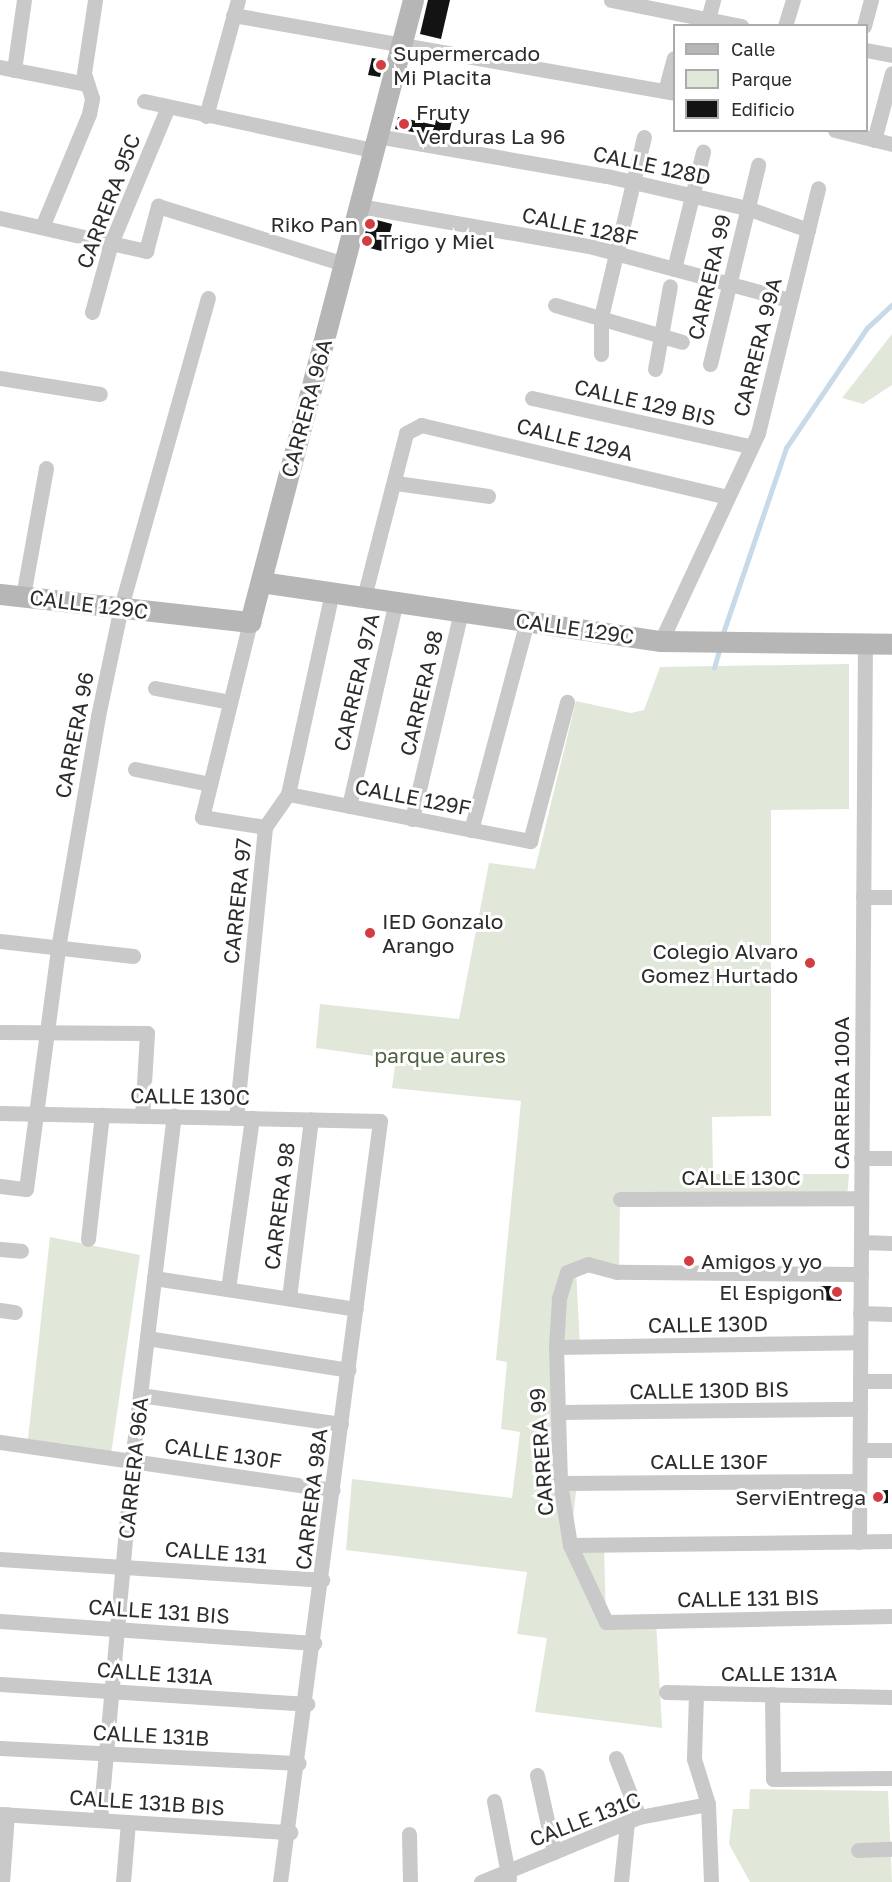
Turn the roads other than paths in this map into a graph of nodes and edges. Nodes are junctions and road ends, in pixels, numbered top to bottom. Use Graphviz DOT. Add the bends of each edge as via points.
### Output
graph roads {
  1 [pos="24,0"];
  2 [pos="95,0"];
  3 [pos="238,0"];
  4 [pos="413,0"];
  5 [pos="611,0"];
  6 [pos="714,0"];
  7 [pos="793,0"];
  8 [pos="871,0"];
  9 [pos="233,15"];
  10 [pos="708,19"];
  11 [pos="685,20"];
  12 [pos="732,24"];
  13 [pos="786,24"];
  14 [pos="865,24"];
  15 [pos="401,44"];
  16 [pos="868,50"];
  17 [pos="892,55"];
  18 [pos="7,68"];
  19 [pos="673,72"];
  20 [pos="892,73"];
  21 [pos="87,84"];
  22 [pos="670,92"];
  23 [pos="144,101"];
  24 [pos="168,107"];
  25 [pos="206,116"];
  26 [pos="843,132"];
  27 [pos="644,137"];
  28 [pos="874,140"];
  29 [pos="375,143"];
  30 [pos="892,144"];
  31 [pos="704,152"];
  32 [pos="759,165"];
  33 [pos="636,183"];
  34 [pos="818,188"];
  35 [pos="692,195"];
  36 [pos="359,206"];
  37 [pos="747,208"];
  38 [pos="0,218"];
  39 [pos="42,227"];
  40 [pos="808,230"];
  41 [pos="111,243"];
  42 [pos="615,253"];
  43 [pos="344,264"];
  44 [pos="674,269"];
  45 [pos="732,285"];
  46 [pos="670,286"];
  47 [pos="208,298"];
  48 [pos="790,300"];
  49 [pos="555,306"];
  50 [pos="92,312"];
  51 [pos="601,317"];
  52 [pos="657,336"];
  53 [pos="682,342"];
  54 [pos="601,354"];
  55 [pos="710,364"];
  56 [pos="655,369"];
  57 [pos="0,378"];
  58 [pos="100,394"];
  59 [pos="532,398"];
  60 [pos="749,446"];
  61 [pos="46,468"];
  62 [pos="396,483"];
  63 [pos="488,496"];
  64 [pos="728,497"];
  65 [pos="261,582"];
  66 [pos="332,592"];
  67 [pos="0,595"];
  68 [pos="23,596"];
  69 [pos="364,597"];
  70 [pos="396,602"];
  71 [pos="121,607"];
  72 [pos="461,611"];
  73 [pos="527,621"];
  74 [pos="250,622"];
  75 [pos="661,641"];
  76 [pos="865,644"];
  77 [pos="892,644"];
  78 [pos="155,688"];
  79 [pos="230,702"];
  80 [pos="567,702"];
  81 [pos="135,769"];
  82 [pos="210,784"];
  83 [pos="288,794"];
  84 [pos="349,806"];
  85 [pos="412,819"];
  86 [pos="265,827"];
  87 [pos="471,830"];
  88 [pos="863,897"];
  89 [pos="892,897"];
  90 [pos="0,942"];
  91 [pos="58,948"];
  92 [pos="132,956"];
  93 [pos="0,1032"];
  94 [pos="47,1032"];
  95 [pos="0,1113"];
  96 [pos="37,1114"];
  97 [pos="102,1115"];
  98 [pos="142,1116"];
  99 [pos="174,1116"];
  100 [pos="236,1118"];
  101 [pos="252,1118"];
  102 [pos="311,1119"];
  103 [pos="380,1121"];
  104 [pos="861,1158"];
  105 [pos="892,1158"];
  106 [pos="0,1186"];
  107 [pos="861,1198"];
  108 [pos="620,1199"];
  109 [pos="87,1239"];
  110 [pos="861,1242"];
  111 [pos="892,1243"];
  112 [pos="0,1249"];
  113 [pos="21,1251"];
  114 [pos="861,1274"];
  115 [pos="154,1278"];
  116 [pos="228,1289"];
  117 [pos="289,1298"];
  118 [pos="356,1309"];
  119 [pos="860,1313"];
  120 [pos="892,1314"];
  121 [pos="147,1338"];
  122 [pos="860,1342"];
  123 [pos="556,1347"];
  124 [pos="348,1370"];
  125 [pos="860,1381"];
  126 [pos="892,1381"];
  127 [pos="140,1395"];
  128 [pos="860,1409"];
  129 [pos="558,1412"];
  130 [pos="341,1424"];
  131 [pos="0,1442"];
  132 [pos="860,1450"];
  133 [pos="892,1450"];
  134 [pos="132,1461"];
  135 [pos="859,1481"];
  136 [pos="560,1483"];
  137 [pos="333,1490"];
  138 [pos="892,1541"];
  139 [pos="859,1542"];
  140 [pos="570,1545"];
  141 [pos="0,1559"];
  142 [pos="123,1567"];
  143 [pos="322,1580"];
  144 [pos="892,1616"];
  145 [pos="0,1621"];
  146 [pos="606,1623"];
  147 [pos="117,1629"];
  148 [pos="314,1643"];
  149 [pos="0,1684"];
  150 [pos="112,1691"];
  151 [pos="666,1692"];
  152 [pos="696,1694"];
  153 [pos="772,1694"];
  154 [pos="892,1696"];
  155 [pos="307,1704"];
  156 [pos="0,1748"];
  157 [pos="106,1753"];
  158 [pos="616,1758"];
  159 [pos="299,1763"];
  160 [pos="537,1775"];
  161 [pos="892,1778"];
  162 [pos="494,1801"];
  163 [pos="708,1803"];
  164 [pos="4,1814"];
  165 [pos="100,1820"];
  166 [pos="633,1820"];
  167 [pos="128,1822"];
  168 [pos="290,1832"];
  169 [pos="409,1834"];
  170 [pos="892,1849"];
  171 [pos="858,1850"];
  172 [pos="554,1852"];
  173 [pos="509,1877"];
  174 [pos="3,1882"];
  175 [pos="123,1882"];
  176 [pos="280,1882"];
  177 [pos="410,1882"];
  178 [pos="481,1882"];
  179 [pos="621,1882"];
  180 [pos="711,1882"];
  1 -- 18 [label="street"];
  2 -- 21 [label="street" via="84,63"];
  3 -- 9 [label="street"];
  4 -- 15 [label="street, CARRERA 96A"];
  5 -- 11 [label="street"];
  6 -- 10 [label="street"];
  7 -- 13 [label="street"];
  8 -- 14 [label="street"];
  9 -- 15 [label="street"];
  9 -- 25 [label="street"];
  10 -- 11 [label="street"];
  10 -- 12 [label="street"];
  15 -- 22 [label="street"];
  15 -- 29 [label="street, CARRERA 96A"];
  16 -- 17 [label="street"];
  18 -- 21 [label="street"];
  19 -- 22 [label="street"];
  20 -- 28 [label="street"];
  21 -- 39 [label="street" via="92,98 89,114"];
  23 -- 24 [label="street, CALLE 128D"];
  24 -- 25 [label="street, CALLE 128D"];
  24 -- 41 [label="street, CARRERA 95C"];
  25 -- 29 [label="street, CALLE 128D"];
  26 -- 28 [label="street"];
  27 -- 33 [label="street"];
  28 -- 30 [label="street"];
  29 -- 33 [label="street, CALLE 128D"];
  29 -- 36 [label="street, CARRERA 96A"];
  31 -- 35 [label="street"];
  32 -- 37 [label="street, CARRERA 99"];
  33 -- 35 [label="street, CALLE 128D"];
  33 -- 42 [label="street"];
  34 -- 40 [label="street, CARRERA 99A"];
  35 -- 37 [label="street, CALLE 128D"];
  35 -- 44 [label="street"];
  36 -- 42 [label="street, CALLE 128F"];
  36 -- 43 [label="street, CARRERA 96A"];
  37 -- 40 [label="street, CALLE 128D"];
  37 -- 45 [label="street, CARRERA 99"];
  38 -- 39 [label="street"];
  39 -- 41 [label="street"];
  40 -- 48 [label="street, CARRERA 99A"];
  41 -- 43 [label="street" via="146,251 158,206"];
  41 -- 50 [label="street, CARRERA 95C"];
  42 -- 44 [label="street, CALLE 128F"];
  42 -- 51 [label="street"];
  43 -- 65 [label="street, CARRERA 96A"];
  44 -- 45 [label="street, CALLE 128F"];
  45 -- 48 [label="street, CALLE 128F"];
  45 -- 55 [label="street, CARRERA 99"];
  46 -- 52 [label="street"];
  47 -- 71 [label="street, CARRERA 96"];
  48 -- 60 [label="street, CARRERA 99A" via="758,433"];
  49 -- 51 [label="street"];
  51 -- 52 [label="street"];
  51 -- 54 [label="street"];
  52 -- 53 [label="street"];
  52 -- 56 [label="street"];
  57 -- 58 [label="street"];
  59 -- 60 [label="street, CALLE 129 BIS"];
  60 -- 64 [label="street, CARRERA 99A"];
  61 -- 68 [label="street"];
  62 -- 63 [label="street"];
  62 -- 64 [label="street, CALLE 129A" via="406,433 413,427 433,426"];
  62 -- 69 [label="street"];
  64 -- 75 [label="street, CARRERA 99A"];
  65 -- 66 [label="street, CALLE 129C"];
  65 -- 74 [label="street, CARRERA 96A"];
  66 -- 69 [label="street, CALLE 129C"];
  66 -- 83 [label="street, CARRERA 97"];
  67 -- 68 [label="street, CALLE 129C"];
  68 -- 71 [label="street, CALLE 129C"];
  69 -- 70 [label="street, CALLE 129C"];
  70 -- 72 [label="street, CALLE 129C"];
  70 -- 84 [label="street, CARRERA 97A"];
  71 -- 74 [label="street, CALLE 129C"];
  71 -- 91 [label="street, CARRERA 96"];
  72 -- 73 [label="street, CALLE 129C"];
  72 -- 85 [label="street, CARRERA 98"];
  73 -- 75 [label="street, CALLE 129C"];
  73 -- 87 [label="street"];
  74 -- 79 [label="street, CARRERA 96A"];
  75 -- 76 [label="street, CALLE 129C"];
  76 -- 77 [label="street, CALLE 129C"];
  76 -- 88 [label="street, CARRERA 100A"];
  78 -- 79 [label="street"];
  79 -- 82 [label="street, CARRERA 96A"];
  80 -- 87 [label="street, CALLE 129F" via="530,841"];
  81 -- 82 [label="street"];
  82 -- 86 [label="street, CARRERA 96A" via="202,817"];
  83 -- 84 [label="street, CALLE 129F"];
  83 -- 86 [label="street, CARRERA 97"];
  84 -- 85 [label="street, CALLE 129F"];
  85 -- 87 [label="street, CALLE 129F"];
  86 -- 100 [label="street, CARRERA 97"];
  88 -- 89 [label="street"];
  88 -- 104 [label="street, CARRERA 100A"];
  90 -- 91 [label="street"];
  91 -- 92 [label="street"];
  91 -- 94 [label="street, CARRERA 96"];
  93 -- 94 [label="street"];
  94 -- 96 [label="street, CARRERA 96"];
  94 -- 98 [label="street" via="147,1033"];
  95 -- 96 [label="street, CALLE 130C"];
  96 -- 97 [label="street, CALLE 130C"];
  96 -- 106 [label="street, CARRERA 96" via="26,1189"];
  97 -- 98 [label="street, CALLE 130C"];
  97 -- 109 [label="street"];
  98 -- 99 [label="street, CALLE 130C"];
  99 -- 100 [label="street, CALLE 130C"];
  99 -- 115 [label="street, CARRERA 96A"];
  100 -- 101 [label="street, CALLE 130C"];
  101 -- 102 [label="street, CALLE 130C"];
  101 -- 116 [label="street"];
  102 -- 103 [label="street, CALLE 130C"];
  102 -- 117 [label="street, CARRERA 98"];
  103 -- 118 [label="street, CARRERA 98A"];
  104 -- 105 [label="street"];
  104 -- 107 [label="street, CARRERA 100A"];
  107 -- 108 [label="street, CALLE 130C"];
  107 -- 110 [label="street, CARRERA 100A"];
  110 -- 111 [label="street"];
  110 -- 114 [label="street, CARRERA 100A"];
  112 -- 113 [label="street"];
  114 -- 119 [label="street, CARRERA 100A"];
  114 -- 123 [label="street, CARRERA 99" via="617,1272 588,1264 567,1272 559,1299"];
  115 -- 116 [label="street"];
  115 -- 121 [label="street, CARRERA 96A"];
  116 -- 117 [label="street"];
  117 -- 118 [label="street"];
  118 -- 124 [label="street, CARRERA 98A"];
  119 -- 120 [label="street"];
  119 -- 122 [label="street, CARRERA 100A"];
  121 -- 124 [label="street"];
  121 -- 127 [label="street, CARRERA 96A"];
  122 -- 123 [label="street, CALLE 130D"];
  122 -- 125 [label="street, CARRERA 100A"];
  123 -- 129 [label="street, CARRERA 99"];
  124 -- 130 [label="street, CARRERA 98A"];
  125 -- 126 [label="street"];
  125 -- 128 [label="street, CARRERA 100A"];
  127 -- 130 [label="street"];
  127 -- 134 [label="street, CARRERA 96A"];
  128 -- 129 [label="street, CALLE 130D BIS"];
  128 -- 132 [label="street, CARRERA 100A"];
  129 -- 136 [label="street, CARRERA 99"];
  130 -- 137 [label="street, CARRERA 98A"];
  131 -- 134 [label="street, CALLE 130F"];
  132 -- 133 [label="street"];
  132 -- 135 [label="street, CARRERA 100A"];
  134 -- 137 [label="street, CALLE 130F"];
  134 -- 142 [label="street, CARRERA 96A"];
  135 -- 136 [label="street, CALLE 130F"];
  135 -- 139 [label="street, CARRERA 100A"];
  136 -- 140 [label="street, CARRERA 99"];
  137 -- 143 [label="street, CARRERA 98A"];
  138 -- 139 [label="street"];
  139 -- 140 [label="street"];
  140 -- 146 [label="street, CARRERA 99"];
  141 -- 142 [label="street, CALLE 131"];
  142 -- 143 [label="street, CALLE 131"];
  142 -- 147 [label="street, CARRERA 96A"];
  143 -- 148 [label="street, CARRERA 98A"];
  144 -- 146 [label="street, CALLE 131 BIS"];
  145 -- 147 [label="street, CALLE 131 BIS"];
  147 -- 148 [label="street, CALLE 131 BIS"];
  147 -- 150 [label="street, CARRERA 96A"];
  148 -- 155 [label="street, CARRERA 98A"];
  149 -- 150 [label="street, CALLE 131A"];
  150 -- 155 [label="street, CALLE 131A"];
  150 -- 157 [label="street, CARRERA 96A"];
  151 -- 152 [label="street, CALLE 131A"];
  152 -- 153 [label="street, CALLE 131A"];
  152 -- 163 [label="street" via="693,1759"];
  153 -- 154 [label="street, CALLE 131A"];
  153 -- 161 [label="street" via="773,1779"];
  155 -- 159 [label="street, CARRERA 98A"];
  156 -- 157 [label="street, CALLE 131B"];
  157 -- 159 [label="street, CALLE 131B"];
  157 -- 165 [label="street, CARRERA 96A"];
  158 -- 166 [label="street"];
  159 -- 168 [label="street, CARRERA 98A"];
  160 -- 172 [label="street"];
  162 -- 173 [label="street"];
  163 -- 166 [label="street, CALLE 131C"];
  163 -- 180 [label="street"];
  164 -- 165 [label="street, CALLE 131B BIS"];
  164 -- 174 [label="street"];
  165 -- 167 [label="street, CALLE 131B BIS"];
  166 -- 172 [label="street, CALLE 131C"];
  166 -- 179 [label="street"];
  167 -- 168 [label="street, CALLE 131B BIS"];
  167 -- 175 [label="street"];
  168 -- 176 [label="street, CARRERA 98A"];
  169 -- 177 [label="street"];
  170 -- 171 [label="street"];
  172 -- 173 [label="street, CALLE 131C"];
  173 -- 178 [label="street, CALLE 131C"];
}
